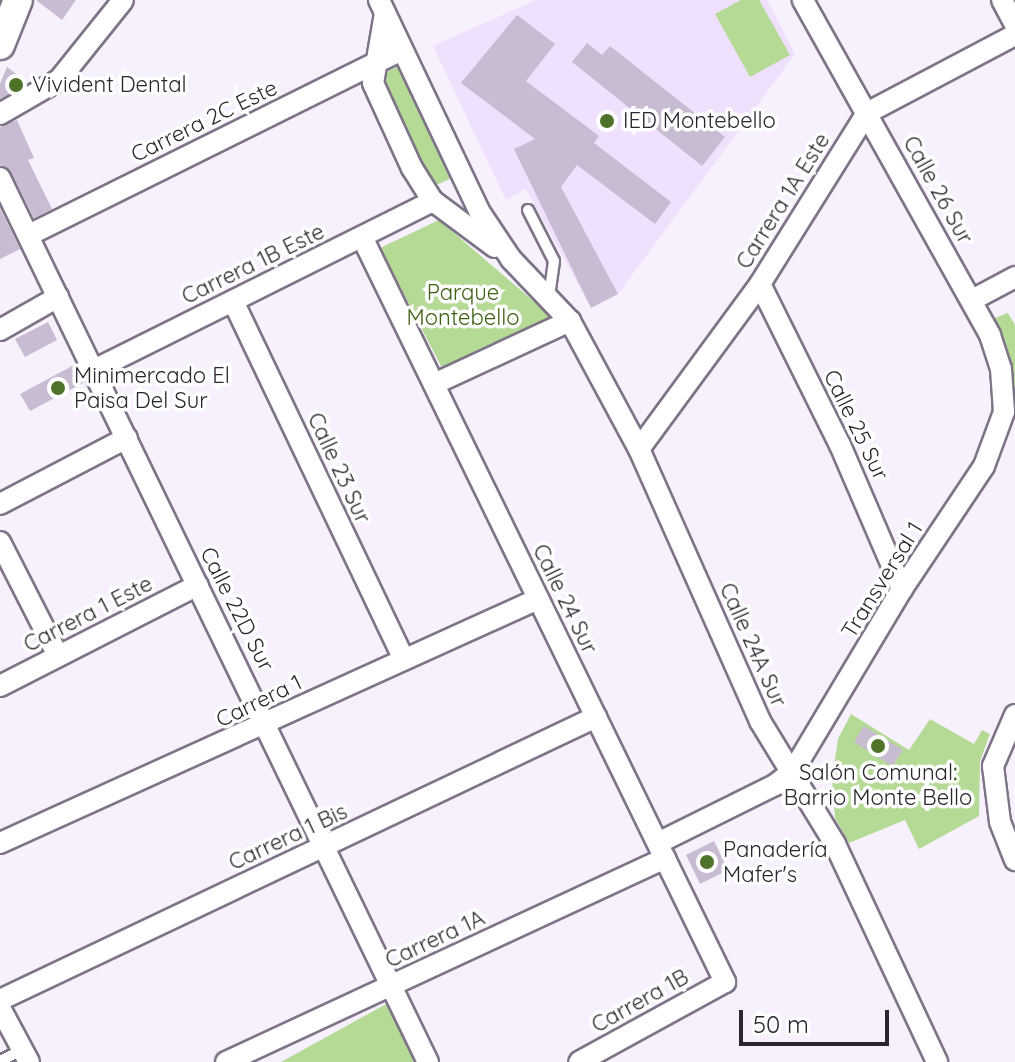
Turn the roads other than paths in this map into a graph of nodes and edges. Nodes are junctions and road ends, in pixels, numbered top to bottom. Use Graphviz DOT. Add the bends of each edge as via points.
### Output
graph roads {
  1 [pos="18,0"];
  2 [pos="123,0"];
  3 [pos="803,0"];
  4 [pos="1002,0"];
  5 [pos="382,7"];
  6 [pos="1015,24"];
  7 [pos="1015,35"];
  8 [pos="0,45"];
  9 [pos="402,50"];
  10 [pos="373,64"];
  11 [pos="867,113"];
  12 [pos="0,114"];
  13 [pos="0,178"];
  14 [pos="433,201"];
  15 [pos="528,210"];
  16 [pos="29,235"];
  17 [pos="362,237"];
  18 [pos="511,259"];
  19 [pos="1015,277"];
  20 [pos="760,284"];
  21 [pos="58,297"];
  22 [pos="549,299"];
  23 [pos="972,300"];
  24 [pos="233,301"];
  25 [pos="570,321"];
  26 [pos="0,330"];
  27 [pos="94,370"];
  28 [pos="434,384"];
  29 [pos="1004,412"];
  30 [pos="127,438"];
  31 [pos="639,449"];
  32 [pos="0,504"];
  33 [pos="0,542"];
  34 [pos="198,585"];
  35 [pos="902,589"];
  36 [pos="538,599"];
  37 [pos="58,656"];
  38 [pos="402,656"];
  39 [pos="0,686"];
  40 [pos="1015,715"];
  41 [pos="596,717"];
  42 [pos="269,725"];
  43 [pos="793,771"];
  44 [pos="0,843"];
  45 [pos="324,846"];
  46 [pos="661,851"];
  47 [pos="1015,860"];
  48 [pos="725,982"];
  49 [pos="391,987"];
  50 [pos="0,1000"];
  51 [pos="0,1008"];
  52 [pos="25,1056"];
  53 [pos="0,1061"];
  54 [pos="226,1062"];
  55 [pos="428,1062"];
  56 [pos="579,1062"];
  57 [pos="937,1062"];
  1 -- 8 [label="street"];
  2 -- 12 [label="street" via="59,80"];
  3 -- 11 [label="street, Calle 26 Sur"];
  4 -- 6 [label="street"];
  5 -- 9 [label="street, Calle 24A Sur"];
  5 -- 10 [label="street, Calle 24A Sur"];
  7 -- 11 [label="street"];
  9 -- 10 [label="street, Carrera 2C Este"];
  9 -- 18 [label="street, Calle 24A Sur" via="469,193"];
  10 -- 14 [label="street, Calle 24A Sur" via="377,94"];
  10 -- 16 [label="street, Carrera 2C Este"];
  11 -- 20 [label="street, Carrera 1A Este"];
  11 -- 23 [label="street, Calle 26 Sur"];
  13 -- 16 [label="street, Calle 22D Sur"];
  14 -- 17 [label="street, Carrera 1B Este"];
  14 -- 18 [label="street, Calle 24A Sur"];
  15 -- 22 [label="lane" via="554,261"];
  16 -- 21 [label="street, Calle 22D Sur"];
  17 -- 24 [label="street, Carrera 1B Este"];
  17 -- 28 [label="street, Calle 24 Sur"];
  18 -- 22 [label="street, Calle 24A Sur"];
  19 -- 23 [label="street"];
  20 -- 31 [label="street, Carrera 1A Este"];
  20 -- 35 [label="street, Calle 25 Sur" via="840,445"];
  21 -- 26 [label="street"];
  21 -- 27 [label="street, Calle 22D Sur"];
  22 -- 25 [label="street, Calle 24A Sur"];
  23 -- 29 [label="street, Calle 26 Sur" via="997,354"];
  24 -- 27 [label="street, Carrera 1B Este"];
  24 -- 38 [label="street, Calle 23 Sur"];
  25 -- 28 [label="street"];
  25 -- 31 [label="street, Calle 24A Sur"];
  27 -- 30 [label="street, Calle 22D Sur"];
  28 -- 36 [label="street, Calle 24 Sur"];
  29 -- 35 [label="street, Transversal 1" via="984,466"];
  30 -- 32 [label="street"];
  30 -- 34 [label="street, Calle 22D Sur"];
  31 -- 43 [label="street, Calle 24A Sur" via="760,721"];
  33 -- 37 [label="street"];
  34 -- 37 [label="street, Carrera 1 Este"];
  34 -- 42 [label="street, Calle 22D Sur"];
  35 -- 43 [label="street, Transversal 1"];
  36 -- 38 [label="street, Carrera 1"];
  36 -- 41 [label="street, Calle 24 Sur"];
  37 -- 39 [label="street, Carrera 1 Este"];
  38 -- 42 [label="street, Carrera 1"];
  40 -- 47 [label="street" via="993,766 1000,822"];
  41 -- 45 [label="street, Carrera 1 Bis"];
  41 -- 46 [label="street, Calle 24 Sur"];
  42 -- 44 [label="street, Carrera 1"];
  42 -- 45 [label="street, Calle 22D Sur"];
  43 -- 46 [label="street, Carrera 1A"];
  43 -- 57 [label="street, Calle 24A Sur" via="835,844"];
  45 -- 49 [label="street, Calle 22D Sur"];
  45 -- 50 [label="street, Carrera 1 Bis"];
  46 -- 48 [label="street, Calle 24 Sur"];
  46 -- 49 [label="street, Carrera 1A"];
  48 -- 56 [label="street, Carrera 1B"];
  49 -- 54 [label="street, Carrera 1A"];
  49 -- 55 [label="street, Calle 22D Sur"];
  51 -- 52 [label="street"];
  52 -- 53 [label="lane"];
}
